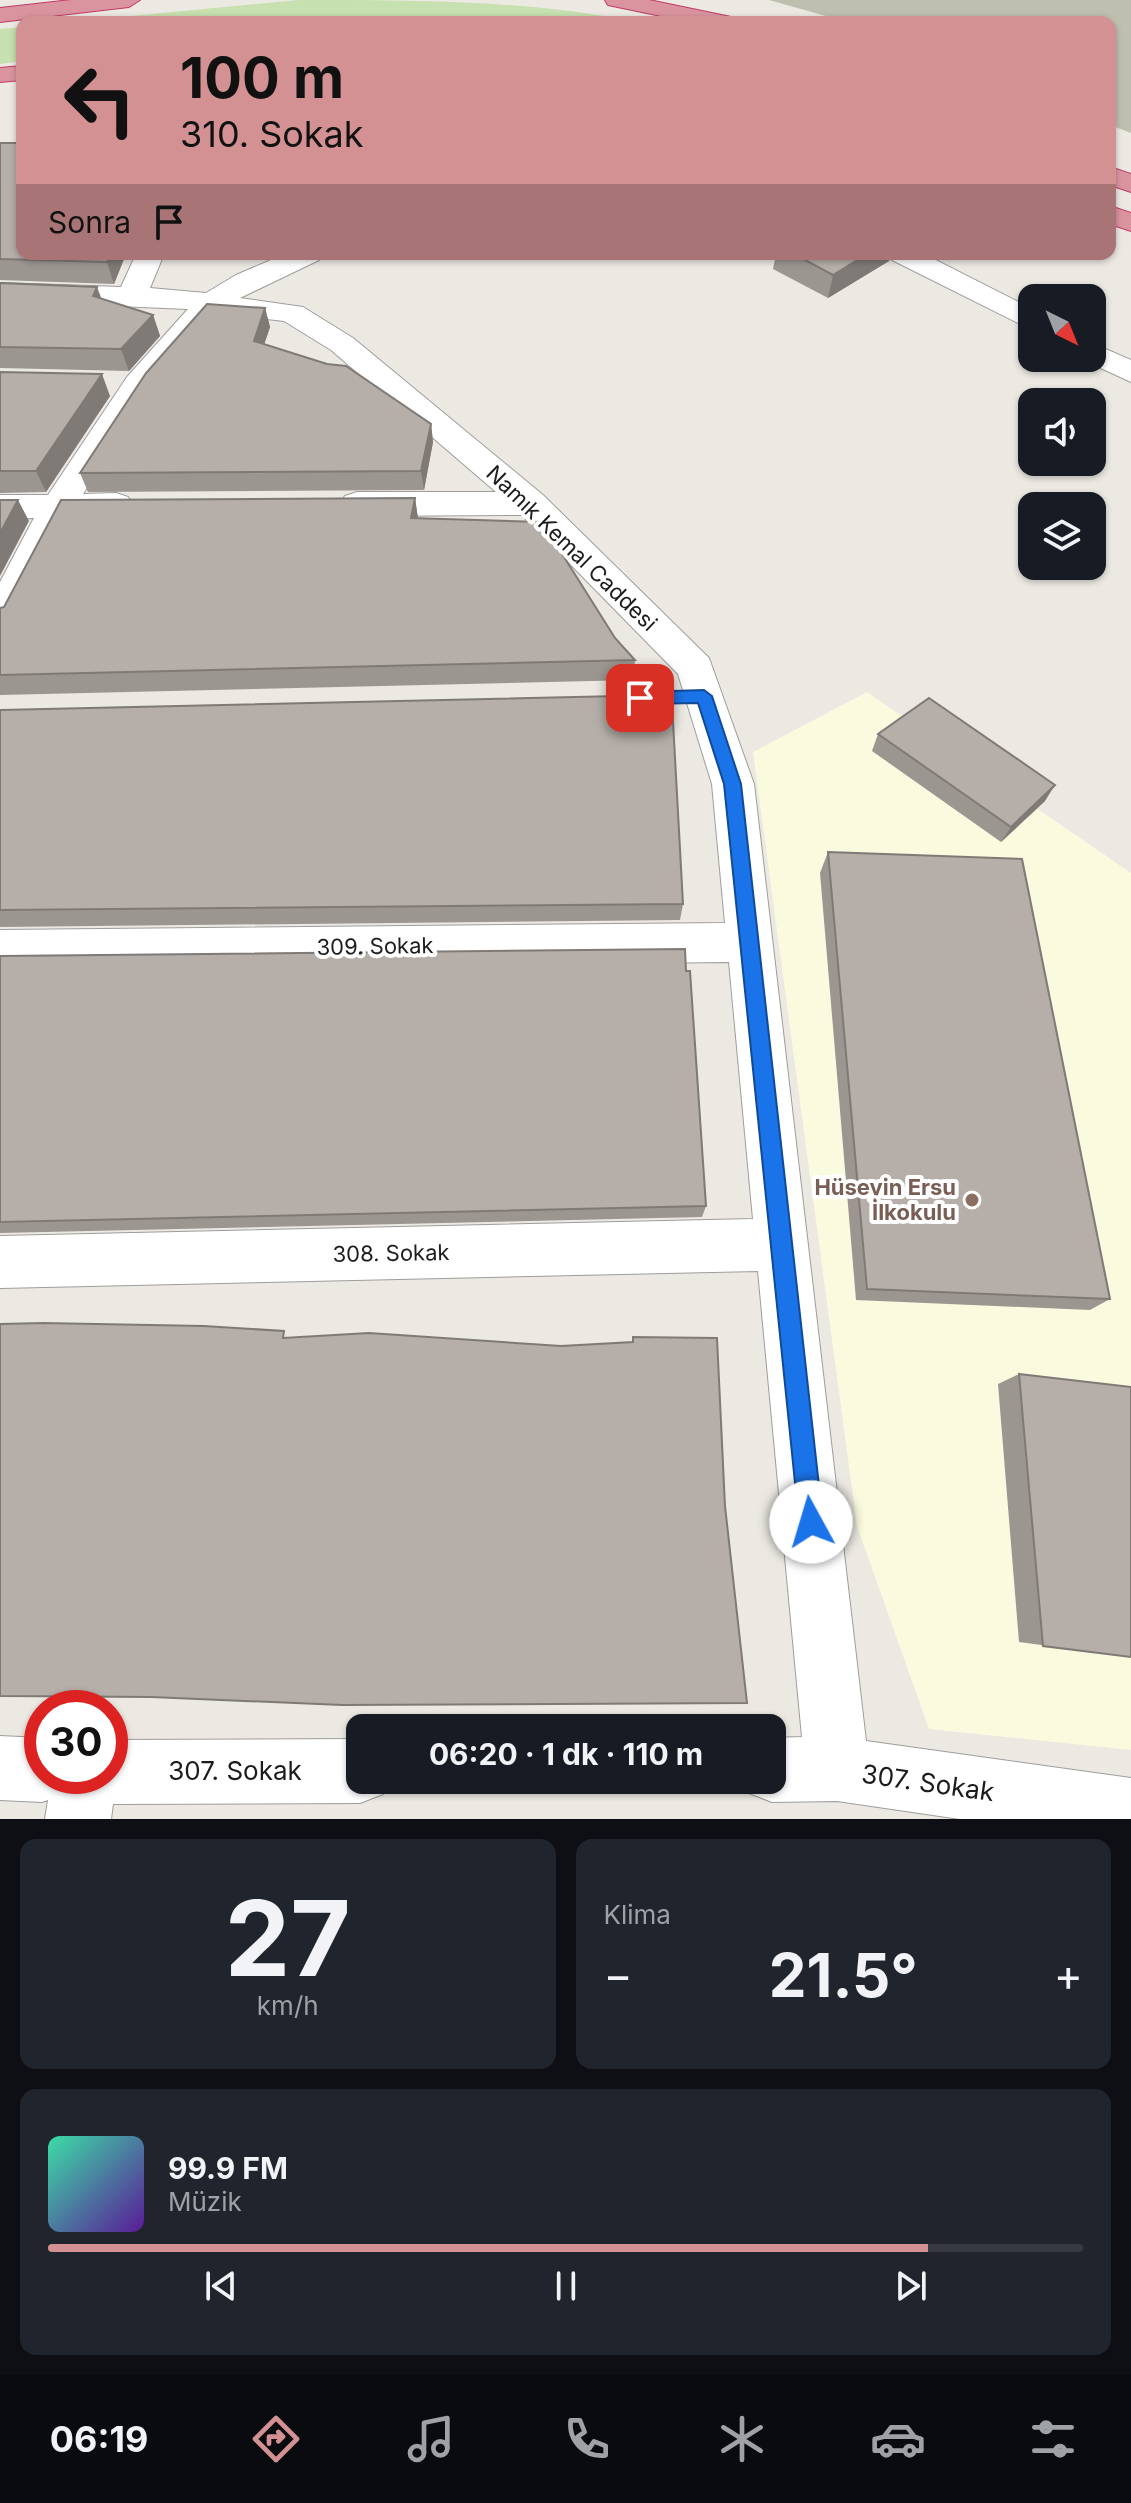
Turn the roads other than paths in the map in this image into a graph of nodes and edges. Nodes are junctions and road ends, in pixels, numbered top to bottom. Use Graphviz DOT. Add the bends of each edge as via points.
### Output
graph roads {
  1 [pos="129,0"];
  2 [pos="616,0"];
  3 [pos="0,15"];
  4 [pos="694,16"];
  5 [pos="150,260"];
  6 [pos="231,260"];
  7 [pos="295,260"];
  8 [pos="914,260"];
  9 [pos="0,292"];
  10 [pos="148,297"];
  11 [pos="209,304"];
  12 [pos="1018,314"];
  13 [pos="1106,359"];
  14 [pos="1131,372"];
  15 [pos="531,503"];
  16 [pos="326,504"];
  17 [pos="152,505"];
  18 [pos="58,506"];
  19 [pos="0,507"];
  20 [pos="0,617"];
  21 [pos="749,942"];
  22 [pos="0,950"];
  23 [pos="782,1244"];
  24 [pos="0,1262"];
  25 [pos="0,1768"];
  26 [pos="24,1769"];
  27 [pos="837,1769"];
  28 [pos="786,1770"];
  29 [pos="346,1771"];
  30 [pos="128,1772"];
  31 [pos="81,1794"];
  32 [pos="1113,1813"];
  33 [pos="78,1819"];
  1 -- 3 [label="highway"];
  2 -- 4 [label="highway"];
  5 -- 10 [label="street"];
  6 -- 10 [label="street"];
  7 -- 11 [label="street"];
  8 -- 12 [label="street"];
  9 -- 10 [label="street, Namık Kemal Caddesi"];
  10 -- 11 [label="street, Namık Kemal Caddesi"];
  11 -- 15 [label="street, Namık Kemal Caddesi" via="292,313 330,336"];
  11 -- 18 [label="street" via="122,383"];
  13 -- 14 [label="street"];
  15 -- 16 [label="street"];
  15 -- 21 [label="street, Namık Kemal Caddesi" via="695,668 688,697 733,784"];
  17 -- 18 [label="street"];
  18 -- 19 [label="street"];
  18 -- 20 [label="street"];
  21 -- 22 [label="street, 309. Sokak"];
  21 -- 23 [label="street, Namık Kemal Caddesi"];
  23 -- 24 [label="street, 308. Sokak"];
  23 -- 27 [label="street, Namık Kemal Caddesi"];
  25 -- 26 [label="street"];
  27 -- 28 [label="street, 307. Sokak"];
  27 -- 32 [label="street, 307. Sokak"];
  29 -- 30 [label="street, 307. Sokak"];
  31 -- 33 [label="street"];
}
